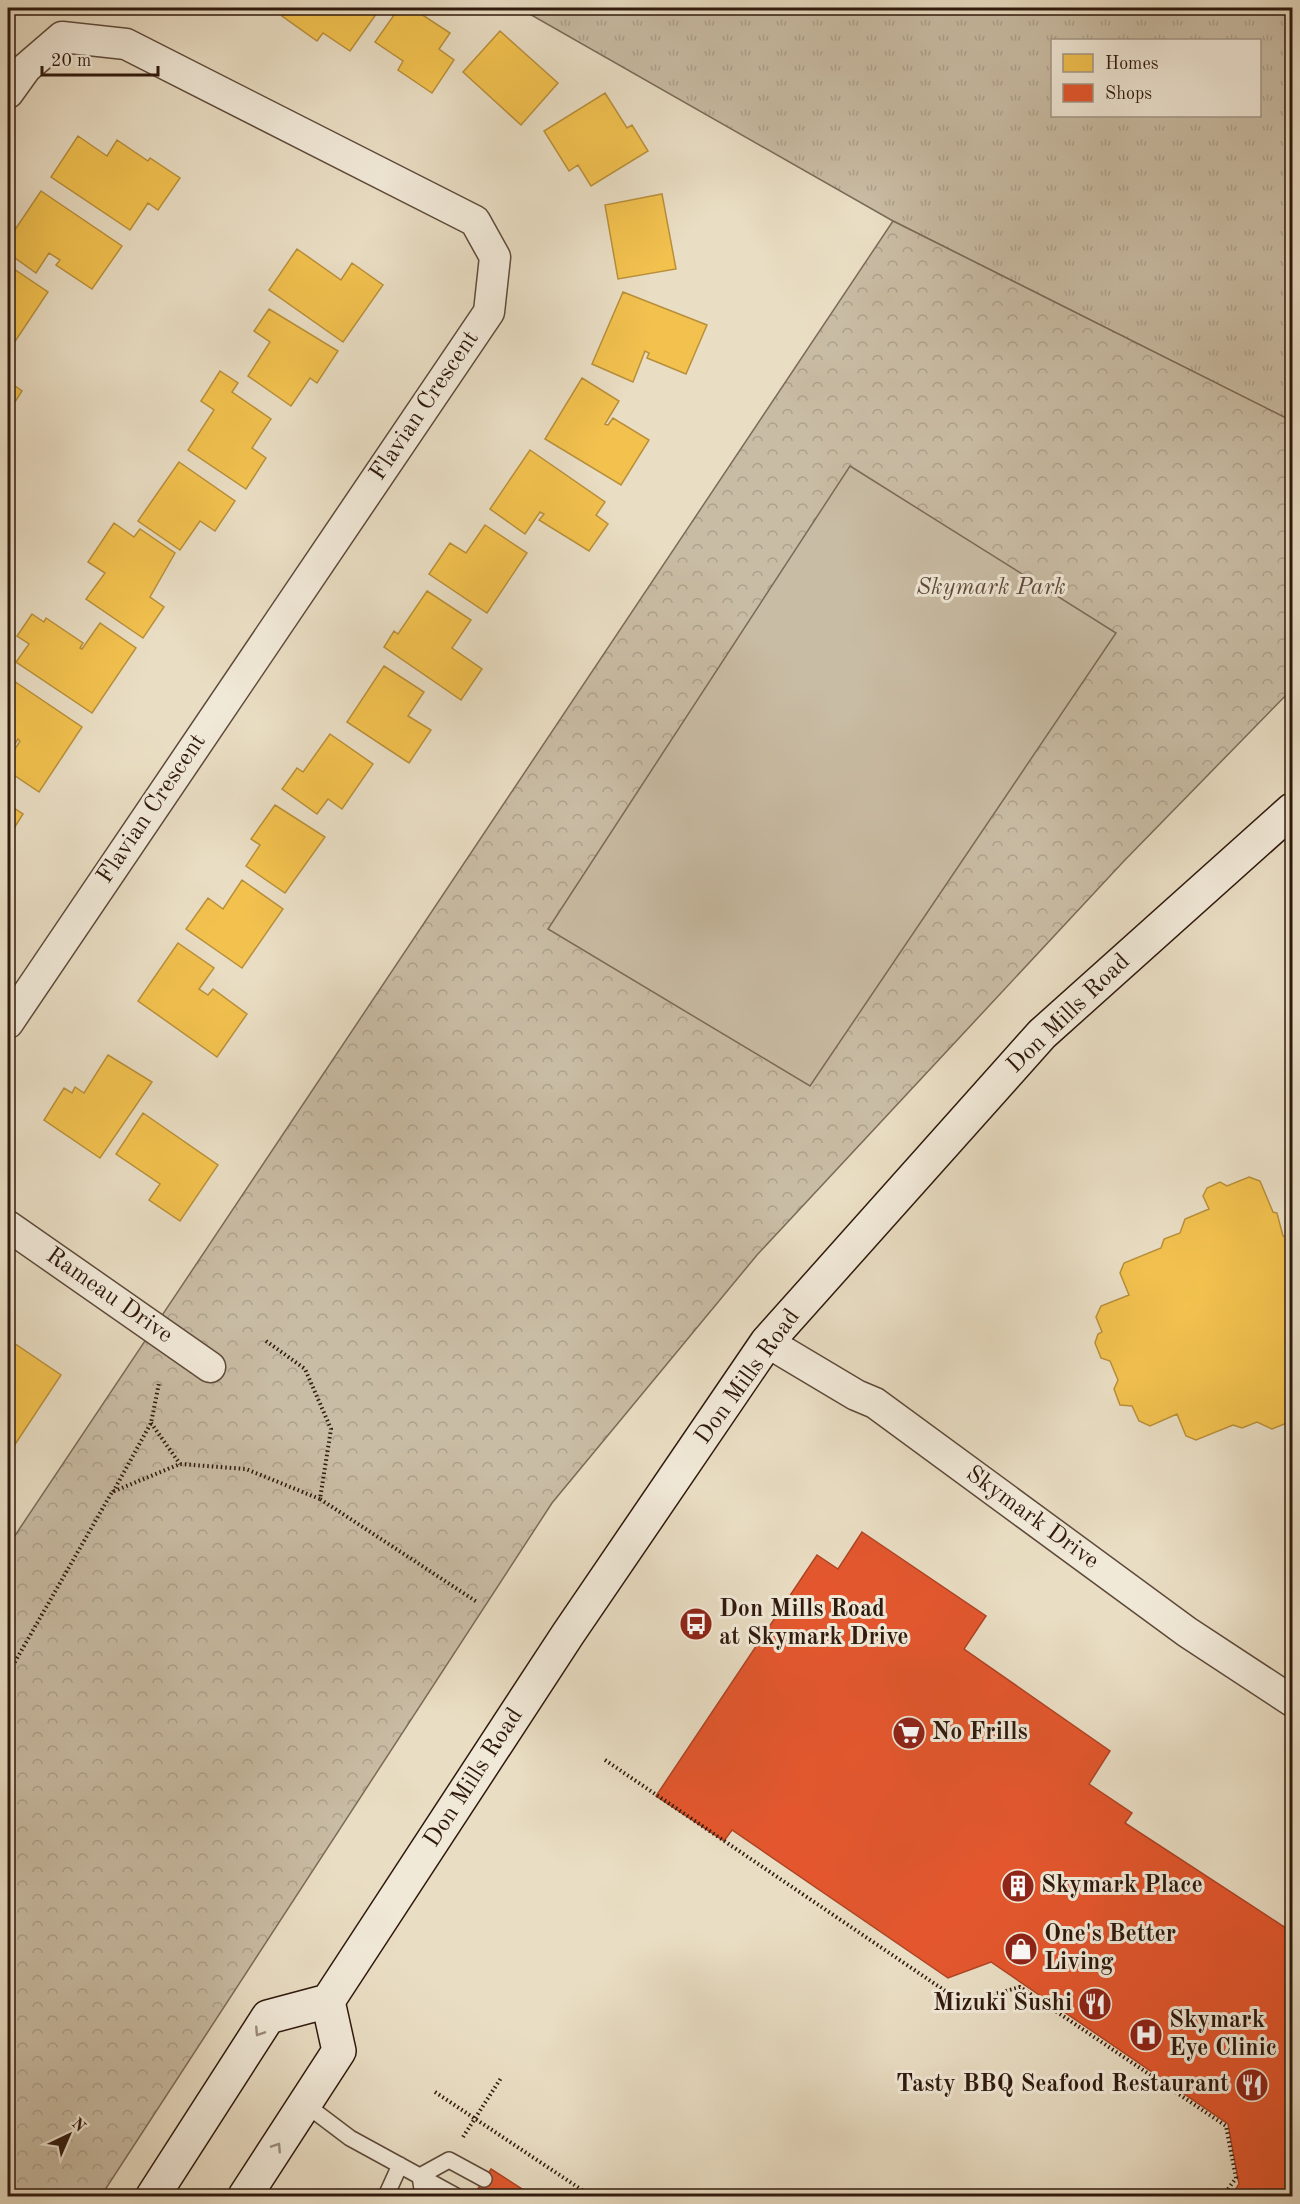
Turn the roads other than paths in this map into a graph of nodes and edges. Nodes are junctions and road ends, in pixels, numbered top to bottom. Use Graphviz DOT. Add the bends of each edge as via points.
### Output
graph roads {
  1 [pos="8,93"];
  2 [pos="1293,810"];
  3 [pos="8,1023"];
  4 [pos="8,1226"];
  5 [pos="767,1342"];
  6 [pos="210,1366"];
  7 [pos="1293,1701"];
  8 [pos="328,2001"];
  9 [pos="305,2104"];
  10 [pos="400,2166"];
  11 [pos="420,2176"];
  12 [pos="484,2179"];
  13 [pos="153,2196"];
  14 [pos="245,2196"];
  15 [pos="386,2196"];
  16 [pos="423,2196"];
  17 [pos="456,2196"];
  1 -- 3 [label="street, Flavian Crescent" via="26,68 62,37 126,44 474,221 495,257 489,312"];
  2 -- 5 [label="main road, Don Mills Road" via="1042,1034"];
  4 -- 6 [label="street, Rameau Drive"];
  5 -- 7 [label="street, Skymark Drive" via="875,1403 1187,1632"];
  5 -- 8 [label="main road, Don Mills Road" via="568,1634"];
  8 -- 9 [label="main road" via="339,2051"];
  8 -- 13 [label="main road, one-way" via="268,2017"];
  9 -- 10 [label="lane" via="350,2138"];
  14 -- 9 [label="main road, one-way"];
  10 -- 11 [label="lane"];
  10 -- 15 [label="lane"];
  11 -- 12 [label="lane" via="449,2160"];
  11 -- 16 [label="lane"];
  11 -- 17 [label="lane"];
}
